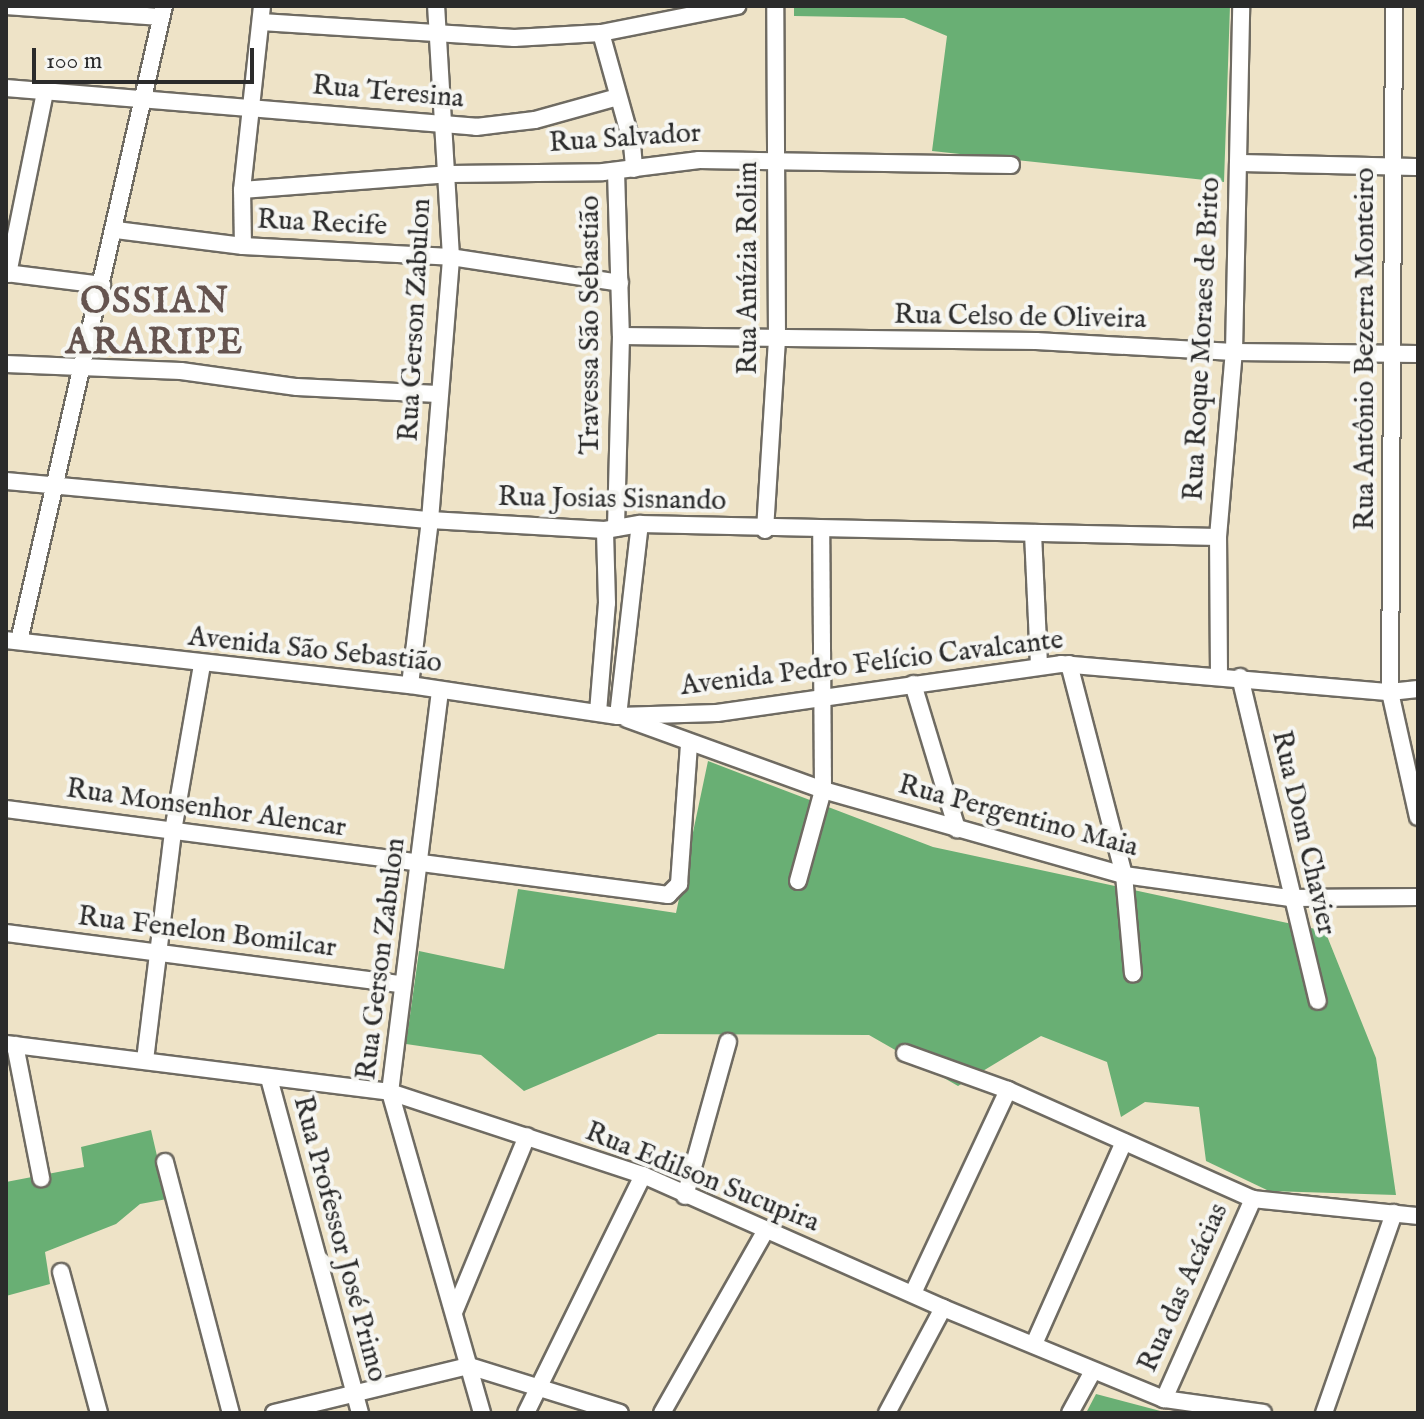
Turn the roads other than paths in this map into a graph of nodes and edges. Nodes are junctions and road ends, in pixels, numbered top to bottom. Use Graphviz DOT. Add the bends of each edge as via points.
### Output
graph roads {
  1 [pos="6,6"];
  2 [pos="436,6"];
  3 [pos="737,6"];
  4 [pos="775,6"];
  5 [pos="1241,6"];
  6 [pos="1394,6"];
  7 [pos="674,11"];
  8 [pos="162,12"];
  9 [pos="262,14"];
  10 [pos="601,33"];
  11 [pos="436,35"];
  12 [pos="6,88"];
  13 [pos="45,92"];
  14 [pos="618,97"];
  15 [pos="142,100"];
  16 [pos="250,109"];
  17 [pos="443,122"];
  18 [pos="1238,163"];
  19 [pos="776,164"];
  20 [pos="1011,165"];
  21 [pos="1394,165"];
  22 [pos="1418,167"];
  23 [pos="634,169"];
  24 [pos="616,171"];
  25 [pos="450,174"];
  26 [pos="242,190"];
  27 [pos="116,230"];
  28 [pos="243,246"];
  29 [pos="451,257"];
  30 [pos="7,274"];
  31 [pos="620,283"];
  32 [pos="102,285"];
  33 [pos="621,336"];
  34 [pos="777,338"];
  35 [pos="1234,352"];
  36 [pos="1393,354"];
  37 [pos="1418,354"];
  38 [pos="6,364"];
  39 [pos="83,368"];
  40 [pos="438,394"];
  41 [pos="6,481"];
  42 [pos="54,486"];
  43 [pos="430,520"];
  44 [pos="640,524"];
  45 [pos="611,529"];
  46 [pos="765,530"];
  47 [pos="821,531"];
  48 [pos="1033,533"];
  49 [pos="1218,537"];
  50 [pos="13,641"];
  51 [pos="1069,664"];
  52 [pos="202,665"];
  53 [pos="1039,665"];
  54 [pos="1219,675"];
  55 [pos="1240,677"];
  56 [pos="913,684"];
  57 [pos="410,685"];
  58 [pos="1418,689"];
  59 [pos="440,691"];
  60 [pos="1390,692"];
  61 [pos="819,699"];
  62 [pos="598,712"];
  63 [pos="618,716"];
  64 [pos="689,744"];
  65 [pos="823,790"];
  66 [pos="6,809"];
  67 [pos="1418,817"];
  68 [pos="957,829"];
  69 [pos="173,831"];
  70 [pos="419,864"];
  71 [pos="1124,875"];
  72 [pos="798,881"];
  73 [pos="1418,897"];
  74 [pos="1290,898"];
  75 [pos="6,933"];
  76 [pos="159,953"];
  77 [pos="1133,974"];
  78 [pos="401,984"];
  79 [pos="1318,1001"];
  80 [pos="728,1042"];
  81 [pos="10,1045"];
  82 [pos="905,1053"];
  83 [pos="145,1060"];
  84 [pos="269,1078"];
  85 [pos="1008,1090"];
  86 [pos="390,1092"];
  87 [pos="527,1136"];
  88 [pos="1124,1142"];
  89 [pos="165,1162"];
  90 [pos="643,1175"];
  91 [pos="41,1178"];
  92 [pos="685,1196"];
  93 [pos="1253,1199"];
  94 [pos="1394,1213"];
  95 [pos="1418,1216"];
  96 [pos="765,1232"];
  97 [pos="61,1272"];
  98 [pos="913,1293"];
  99 [pos="943,1308"];
  100 [pos="455,1310"];
  101 [pos="1034,1344"];
  102 [pos="469,1366"];
  103 [pos="1093,1371"];
  104 [pos="538,1386"];
  105 [pos="354,1393"];
  106 [pos="1164,1399"];
  107 [pos="99,1413"];
  108 [pos="231,1413"];
  109 [pos="274,1413"];
  110 [pos="360,1413"];
  111 [pos="482,1413"];
  112 [pos="526,1413"];
  113 [pos="620,1413"];
  114 [pos="662,1413"];
  115 [pos="887,1413"];
  116 [pos="1070,1413"];
  117 [pos="1263,1413"];
  118 [pos="1324,1413"];
  1 -- 8 [label="street"];
  2 -- 11 [label="street, Rua Gerson Zabulon"];
  3 -- 7 [label="street"];
  4 -- 19 [label="street, Rua Anúzia Rolim"];
  5 -- 18 [label="street, Rua Roque Moraes de Brito"];
  6 -- 21 [label="street, Rua Antônio Bezerra Monteiro"];
  7 -- 10 [label="street"];
  8 -- 15 [label="street"];
  9 -- 11 [label="street"];
  9 -- 16 [label="street"];
  10 -- 11 [label="street"];
  10 -- 14 [label="street, Travessa São Sebastião"];
  11 -- 17 [label="street, Rua Gerson Zabulon"];
  12 -- 13 [label="street, Rua Teresina"];
  13 -- 15 [label="street, Rua Teresina"];
  13 -- 30 [label="street"];
  14 -- 17 [label="street, Rua Teresina" via="506,126"];
  14 -- 23 [label="street, Travessa São Sebastião"];
  15 -- 16 [label="street, Rua Teresina"];
  15 -- 27 [label="street"];
  16 -- 17 [label="street, Rua Teresina"];
  16 -- 26 [label="street"];
  17 -- 25 [label="street, Rua Gerson Zabulon"];
  18 -- 21 [label="street"];
  18 -- 35 [label="street, Rua Roque Moraes de Brito"];
  19 -- 20 [label="street, Rua Salvador"];
  19 -- 23 [label="street, Rua Salvador" via="699,160"];
  19 -- 34 [label="street, Rua Anúzia Rolim"];
  21 -- 22 [label="street"];
  21 -- 36 [label="street, Rua Antônio Bezerra Monteiro"];
  23 -- 24 [label="street, Rua Salvador"];
  24 -- 25 [label="street, Rua Salvador"];
  24 -- 31 [label="street, Travessa São Sebastião"];
  25 -- 26 [label="street, Rua Salvador"];
  25 -- 29 [label="street, Rua Gerson Zabulon"];
  26 -- 28 [label="street"];
  27 -- 28 [label="street, Rua Recife"];
  27 -- 32 [label="street"];
  28 -- 29 [label="street, Rua Recife"];
  29 -- 31 [label="street, Rua Recife"];
  29 -- 40 [label="street, Rua Gerson Zabulon"];
  30 -- 32 [label="street"];
  31 -- 33 [label="street, Travessa São Sebastião"];
  32 -- 39 [label="street"];
  33 -- 34 [label="street, Rua Celso de Oliveira"];
  33 -- 45 [label="street, Travessa São Sebastião"];
  34 -- 35 [label="street, Rua Celso de Oliveira" via="1036,341"];
  34 -- 46 [label="street, Rua Anúzia Rolim"];
  35 -- 36 [label="street, Rua Celso de Oliveira"];
  35 -- 49 [label="street, Rua Roque Moraes de Brito"];
  36 -- 37 [label="street, Rua Celso de Oliveira"];
  36 -- 60 [label="street, Rua Antônio Bezerra Monteiro"];
  38 -- 39 [label="street"];
  39 -- 40 [label="street" via="181,371 297,387"];
  39 -- 42 [label="street"];
  40 -- 43 [label="street, Rua Gerson Zabulon"];
  41 -- 42 [label="street, Rua Josias Sisnando"];
  42 -- 43 [label="street, Rua Josias Sisnando"];
  42 -- 50 [label="street"];
  43 -- 45 [label="street, Rua Josias Sisnando"];
  43 -- 57 [label="street, Rua Gerson Zabulon"];
  44 -- 45 [label="street, Rua Josias Sisnando"];
  44 -- 46 [label="street, Rua Josias Sisnando"];
  44 -- 63 [label="street"];
  45 -- 62 [label="street, Travessa São Sebastião"];
  46 -- 47 [label="street, Rua Josias Sisnando"];
  47 -- 48 [label="street, Rua Josias Sisnando"];
  47 -- 61 [label="street"];
  48 -- 49 [label="street, Rua Josias Sisnando"];
  48 -- 53 [label="street"];
  49 -- 54 [label="street, Rua Roque Moraes de Brito"];
  50 -- 52 [label="street, Avenida São Sebastião"];
  51 -- 53 [label="street, Avenida Pedro Felício Cavalcante"];
  51 -- 54 [label="street, Avenida Pedro Felício Cavalcante"];
  51 -- 71 [label="street"];
  52 -- 57 [label="street, Avenida São Sebastião"];
  52 -- 69 [label="street"];
  53 -- 56 [label="street, Avenida Pedro Felício Cavalcante"];
  54 -- 55 [label="street, Avenida Pedro Felício Cavalcante"];
  55 -- 60 [label="street, Avenida Pedro Felício Cavalcante"];
  55 -- 74 [label="street, Rua Dom Chavier"];
  56 -- 61 [label="street, Avenida Pedro Felício Cavalcante"];
  56 -- 68 [label="street"];
  57 -- 59 [label="street, Avenida São Sebastião"];
  58 -- 60 [label="street, Avenida Pedro Felício Cavalcante"];
  59 -- 62 [label="street, Avenida São Sebastião"];
  59 -- 70 [label="street, Rua Gerson Zabulon"];
  60 -- 67 [label="street, Rua Antônio Bezerra Monteiro"];
  61 -- 63 [label="street, Avenida Pedro Felício Cavalcante" via="717,713"];
  61 -- 65 [label="street"];
  62 -- 63 [label="street, Avenida São Sebastião"];
  63 -- 64 [label="street, Rua Pergentino Maia"];
  64 -- 65 [label="street, Rua Pergentino Maia"];
  64 -- 70 [label="street, Rua Monsenhor Alencar" via="675,892 657,896"];
  65 -- 68 [label="street, Rua Pergentino Maia"];
  65 -- 72 [label="street"];
  66 -- 69 [label="street, Rua Monsenhor Alencar"];
  68 -- 71 [label="street, Rua Pergentino Maia"];
  69 -- 70 [label="street, Rua Monsenhor Alencar"];
  69 -- 76 [label="street"];
  70 -- 78 [label="street, Rua Gerson Zabulon"];
  71 -- 74 [label="street, Rua Pergentino Maia"];
  71 -- 77 [label="street"];
  73 -- 74 [label="street, Rua Pergentino Maia"];
  74 -- 79 [label="street, Rua Dom Chavier"];
  75 -- 76 [label="street, Rua Fenelon Bomilcar"];
  76 -- 78 [label="street, Rua Fenelon Bomilcar"];
  76 -- 83 [label="street"];
  78 -- 86 [label="street, Rua Gerson Zabulon"];
  80 -- 92 [label="street"];
  81 -- 83 [label="street, Rua Edilson Sucupira"];
  81 -- 91 [label="street"];
  82 -- 85 [label="street"];
  83 -- 84 [label="street, Rua Edilson Sucupira"];
  84 -- 86 [label="street, Rua Edilson Sucupira"];
  84 -- 105 [label="street, Rua Professor José Primo"];
  85 -- 88 [label="street"];
  85 -- 98 [label="street"];
  86 -- 87 [label="street, Rua Edilson Sucupira"];
  86 -- 100 [label="street, Rua Gerson Zabulon"];
  87 -- 90 [label="street, Rua Edilson Sucupira"];
  87 -- 100 [label="street"];
  88 -- 93 [label="street"];
  88 -- 101 [label="street"];
  89 -- 108 [label="street"];
  90 -- 92 [label="street, Rua Edilson Sucupira"];
  90 -- 104 [label="street"];
  92 -- 96 [label="street, Rua Edilson Sucupira"];
  93 -- 94 [label="street"];
  93 -- 106 [label="street, Rua das Acácias"];
  94 -- 95 [label="street"];
  94 -- 118 [label="street"];
  96 -- 98 [label="street, Rua Edilson Sucupira"];
  96 -- 114 [label="street"];
  97 -- 107 [label="street"];
  98 -- 99 [label="street, Rua Edilson Sucupira"];
  99 -- 101 [label="street, Rua Edilson Sucupira"];
  99 -- 115 [label="street"];
  100 -- 102 [label="street, Rua Gerson Zabulon"];
  101 -- 103 [label="street, Rua Edilson Sucupira"];
  102 -- 104 [label="street"];
  102 -- 105 [label="street"];
  102 -- 111 [label="street, Rua Gerson Zabulon"];
  103 -- 106 [label="street, Rua Edilson Sucupira"];
  103 -- 116 [label="street"];
  104 -- 112 [label="street"];
  104 -- 113 [label="street"];
  105 -- 109 [label="street"];
  105 -- 110 [label="street, Rua Professor José Primo"];
  106 -- 117 [label="street, Rua Edilson Sucupira"];
}
